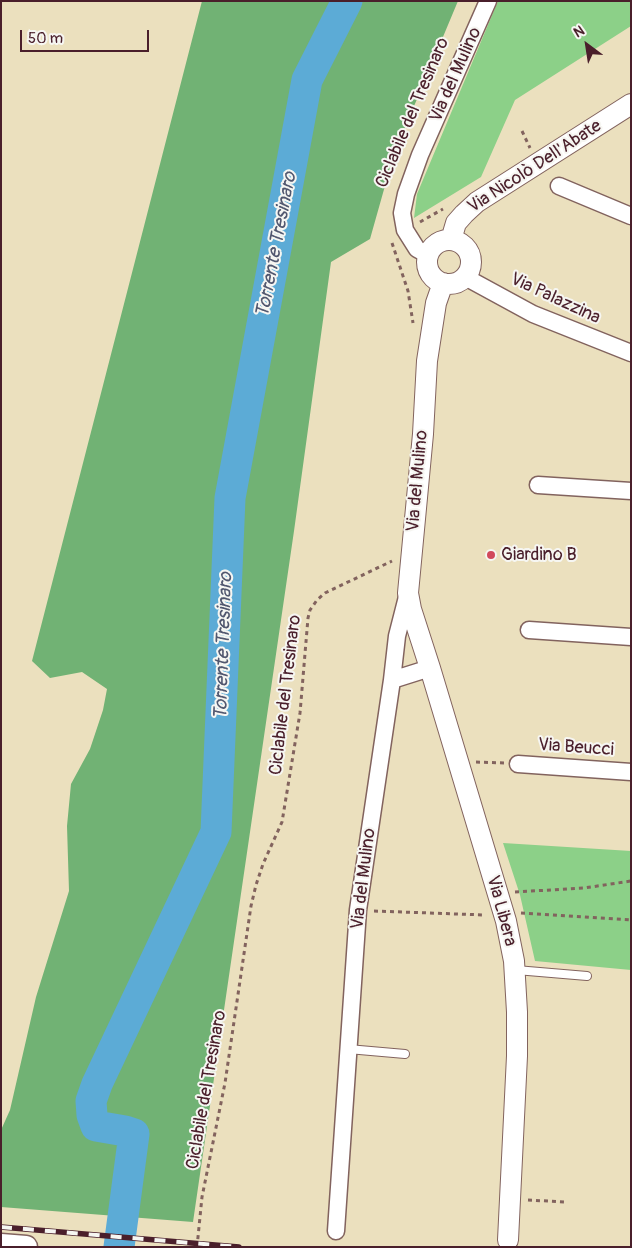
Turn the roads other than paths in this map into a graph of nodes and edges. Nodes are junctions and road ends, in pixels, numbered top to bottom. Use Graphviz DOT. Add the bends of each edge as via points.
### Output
graph roads {
  1 [pos="488,1"];
  2 [pos="631,104"];
  3 [pos="559,186"];
  4 [pos="631,216"];
  5 [pos="450,240"];
  6 [pos="428,256"];
  7 [pos="465,276"];
  8 [pos="443,283"];
  9 [pos="631,354"];
  10 [pos="538,485"];
  11 [pos="631,491"];
  12 [pos="408,594"];
  13 [pos="529,630"];
  14 [pos="631,637"];
  15 [pos="430,668"];
  16 [pos="392,680"];
  17 [pos="518,764"];
  18 [pos="631,772"];
  19 [pos="514,970"];
  20 [pos="587,976"];
  21 [pos="348,1049"];
  22 [pos="405,1054"];
  23 [pos="336,1231"];
  24 [pos="508,1240"];
  1 -- 6 [label="street, Via del Mulino" via="406,194 402,213 405,230 417,249"];
  2 -- 5 [label="street, Via Nicolò Dell'Abate" via="478,202 456,223"];
  3 -- 4 [label="street"];
  5 -- 6 [label="street" via="434,245"];
  5 -- 7 [label="street" via="458,241 468,250 471,264"];
  6 -- 8 [label="street" via="428,269 436,280"];
  7 -- 8 [label="street" via="452,283"];
  7 -- 9 [label="street, Via Palazzina" via="533,314"];
  8 -- 12 [label="street, Via del Mulino" via="436,303 427,361"];
  10 -- 11 [label="street"];
  12 -- 15 [label="street, Via Libera"];
  12 -- 16 [label="street, Via del Mulino" via="397,636"];
  13 -- 14 [label="street"];
  15 -- 16 [label="street"];
  15 -- 19 [label="street, Via Libera" via="506,921"];
  16 -- 21 [label="street, Via del Mulino" via="358,910"];
  17 -- 18 [label="street, Via Beucci"];
  19 -- 20 [label="lane"];
  19 -- 24 [label="street, Via Libera" via="518,1012"];
  21 -- 22 [label="lane"];
  21 -- 23 [label="street, Via del Mulino"];
}
